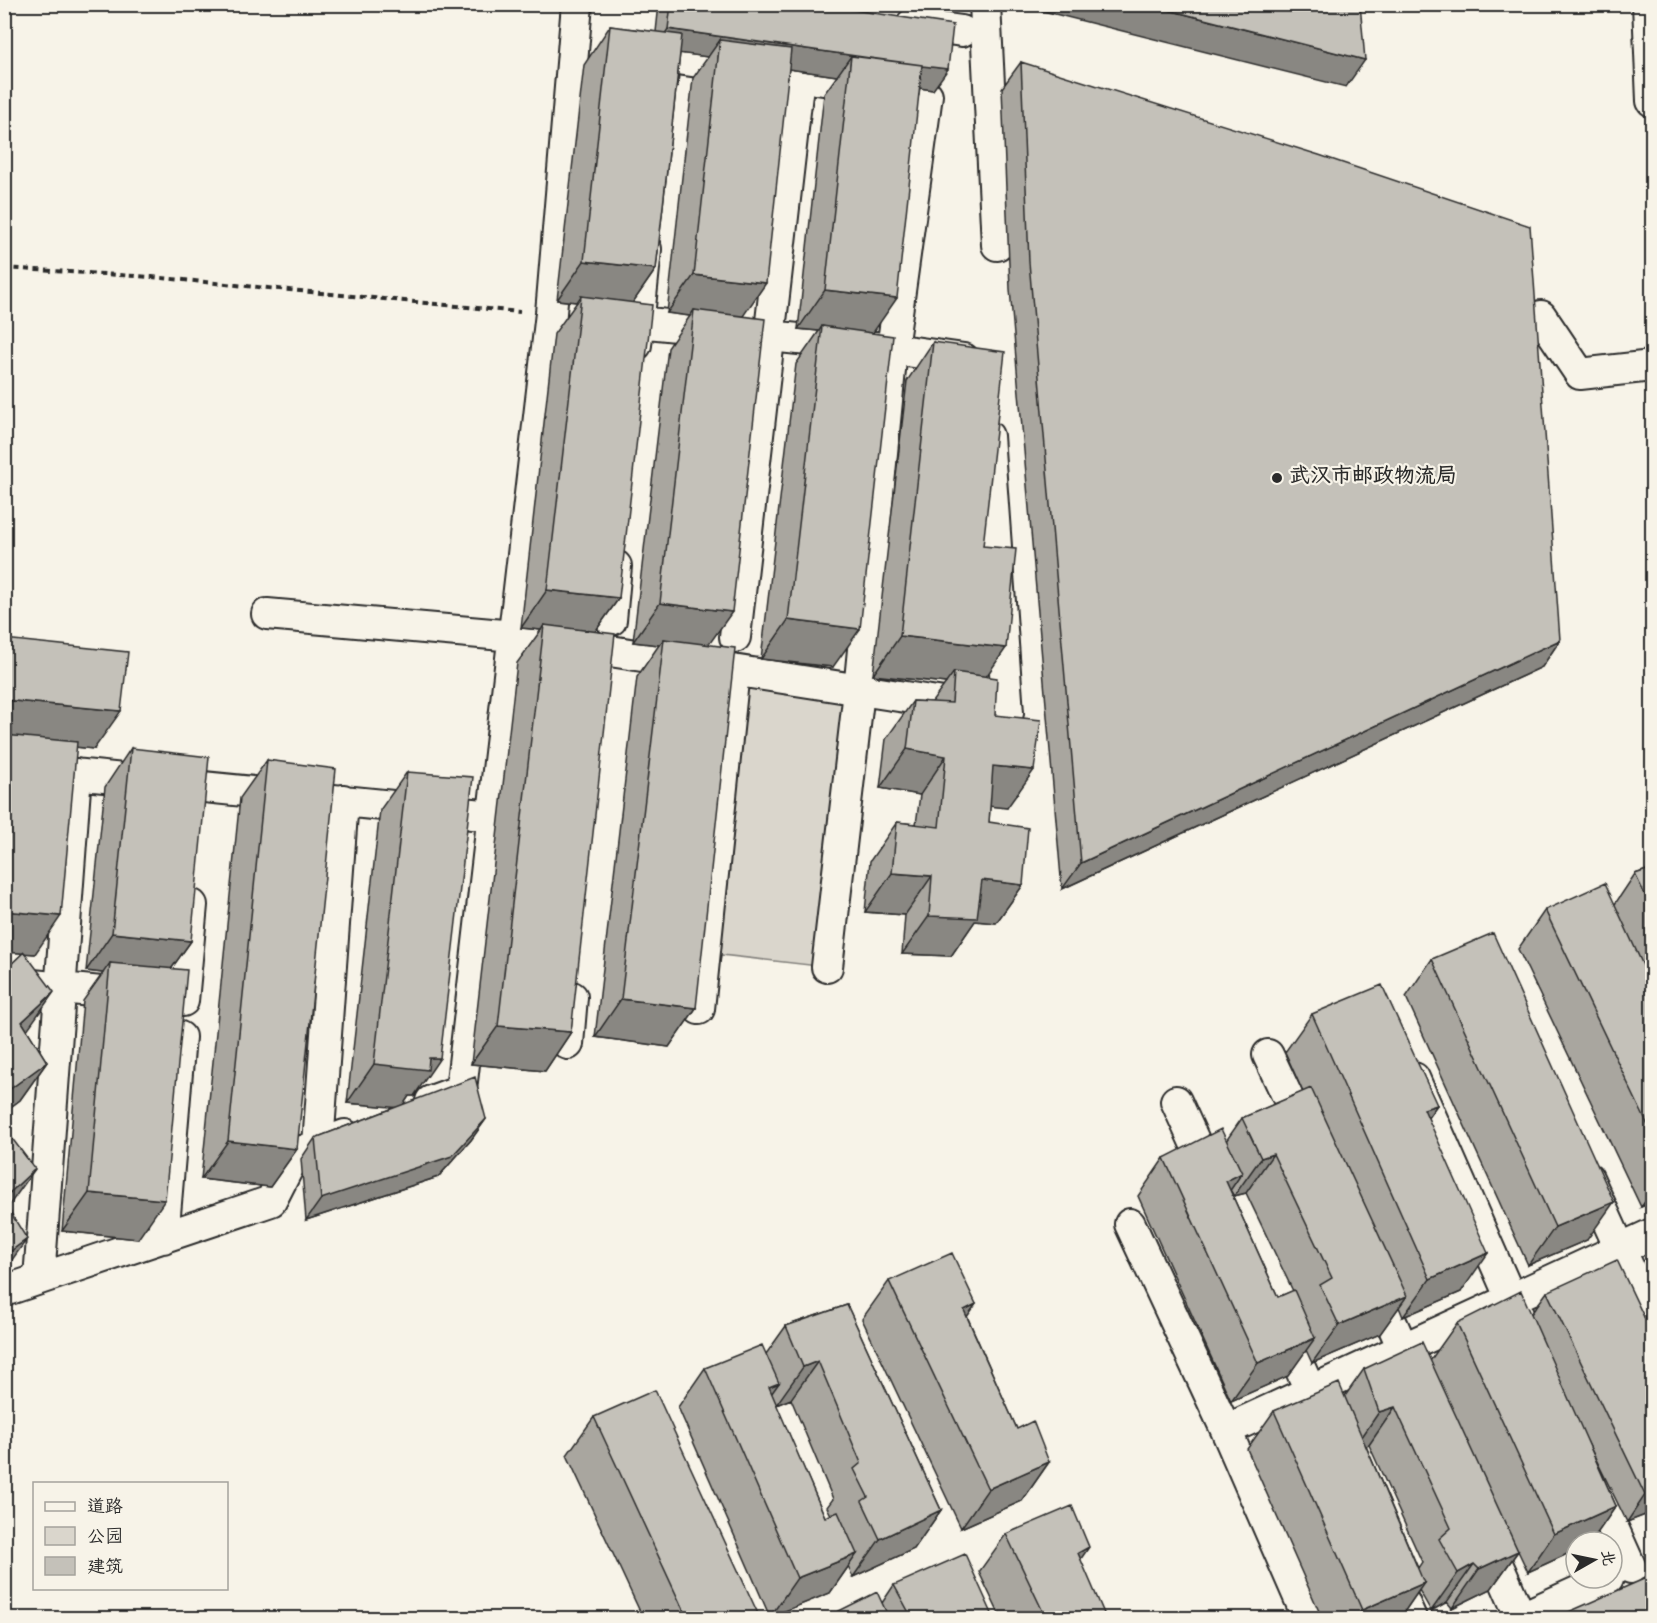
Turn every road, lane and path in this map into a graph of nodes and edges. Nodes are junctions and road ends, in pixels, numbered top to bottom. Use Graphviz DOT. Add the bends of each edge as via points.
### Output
graph roads {
  1 [pos="577,4"];
  2 [pos="985,4"];
  3 [pos="1648,4"];
  4 [pos="880,19"];
  5 [pos="962,31"];
  6 [pos="799,76"];
  7 [pos="1653,102"];
  8 [pos="659,114"];
  9 [pos="649,218"];
  10 [pos="997,245"];
  11 [pos="4,268"];
  12 [pos="551,312"];
  13 [pos="1541,316"];
  14 [pos="639,322"];
  15 [pos="768,336"];
  16 [pos="892,350"];
  17 [pos="1653,366"];
  18 [pos="634,369"];
  19 [pos="983,373"];
  20 [pos="986,408"];
  21 [pos="619,536"];
  22 [pos="267,614"];
  23 [pos="611,620"];
  24 [pos="514,636"];
  25 [pos="735,637"];
  26 [pos="734,671"];
  27 [pos="859,691"];
  28 [pos="4,767"];
  29 [pos="76,774"];
  30 [pos="343,800"];
  31 [pos="493,816"];
  32 [pos="195,882"];
  33 [pos="827,967"];
  34 [pos="575,972"];
  35 [pos="4,982"];
  36 [pos="60,988"];
  37 [pos="183,1000"];
  38 [pos="699,1009"];
  39 [pos="568,1044"];
  40 [pos="1401,1050"];
  41 [pos="1268,1054"];
  42 [pos="1176,1101"];
  43 [pos="406,1111"];
  44 [pos="373,1124"];
  45 [pos="318,1145"];
  46 [pos="1577,1154"];
  47 [pos="1317,1160"];
  48 [pos="1226,1208"];
  49 [pos="1130,1224"];
  50 [pos="1653,1234"];
  51 [pos="163,1238"];
  52 [pos="1620,1249"];
  53 [pos="1360,1255"];
  54 [pos="39,1279"];
  55 [pos="4,1291"];
  56 [pos="1512,1300"];
  57 [pos="1271,1305"];
  58 [pos="1653,1319"];
  59 [pos="1404,1350"];
  60 [pos="1536,1354"];
  61 [pos="1311,1392"];
  62 [pos="1432,1414"];
  63 [pos="1226,1430"];
  64 [pos="1339,1456"];
  65 [pos="1583,1461"];
  66 [pos="1474,1510"];
  67 [pos="1377,1543"];
  68 [pos="1626,1570"];
  69 [pos="1308,1618"];
  70 [pos="1411,1618"];
  71 [pos="1521,1618"];
  1 -- 12 [label="street"];
  2 -- 10 [label="street"];
  3 -- 7 [label="street"];
  4 -- 5 [label="street"];
  6 -- 8 [label="street" via="664,57"];
  6 -- 15 [label="street"];
  6 -- 16 [label="street" via="927,95"];
  9 -- 14 [label="street"];
  11 -- 12 [label="path" via="152,276 482,309"];
  12 -- 14 [label="street"];
  12 -- 24 [label="street"];
  13 -- 17 [label="street" via="1580,374"];
  14 -- 15 [label="street"];
  14 -- 18 [label="street"];
  15 -- 16 [label="street"];
  15 -- 25 [label="street"];
  16 -- 19 [label="street" via="982,362"];
  16 -- 27 [label="street"];
  20 -- 27 [label="street" via="1008,712"];
  21 -- 23 [label="street"];
  22 -- 24 [label="street"];
  24 -- 26 [label="street" via="604,662"];
  24 -- 31 [label="street"];
  26 -- 27 [label="street"];
  26 -- 38 [label="street"];
  27 -- 33 [label="street"];
  28 -- 29 [label="street"];
  29 -- 30 [label="street" via="203,799"];
  29 -- 36 [label="street"];
  30 -- 31 [label="street"];
  30 -- 45 [label="street"];
  31 -- 43 [label="street" via="461,1090"];
  32 -- 37 [label="street"];
  34 -- 39 [label="street"];
  35 -- 36 [label="street"];
  36 -- 37 [label="street"];
  36 -- 54 [label="street"];
  37 -- 51 [label="street"];
  40 -- 56 [label="street"];
  41 -- 47 [label="street"];
  42 -- 48 [label="street"];
  44 -- 45 [label="street"];
  45 -- 51 [label="street" via="295,1154 271,1201"];
  46 -- 52 [label="street"];
  49 -- 63 [label="street"];
  50 -- 52 [label="street"];
  51 -- 54 [label="street"];
  52 -- 56 [label="street"];
  52 -- 58 [label="street"];
  53 -- 59 [label="street"];
  54 -- 55 [label="street"];
  56 -- 59 [label="street"];
  56 -- 60 [label="street"];
  57 -- 61 [label="street"];
  59 -- 61 [label="street"];
  59 -- 62 [label="street"];
  61 -- 63 [label="street"];
  61 -- 64 [label="street"];
  63 -- 69 [label="street"];
  65 -- 68 [label="street"];
  66 -- 71 [label="street"];
  67 -- 70 [label="street"];
  68 -- 71 [label="street"];
}
